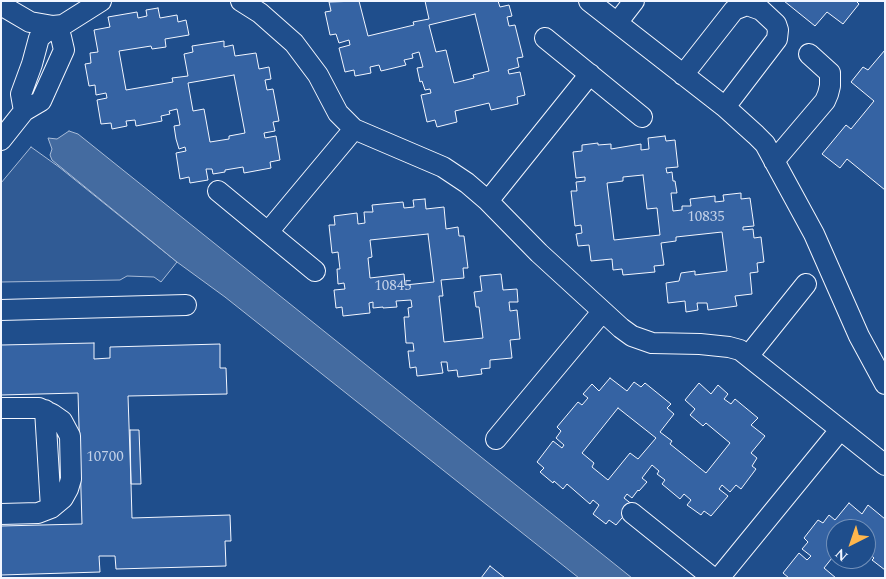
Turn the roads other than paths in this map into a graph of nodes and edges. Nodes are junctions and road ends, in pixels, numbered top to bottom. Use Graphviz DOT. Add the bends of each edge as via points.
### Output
graph roads {
  1 [pos="101,1"];
  2 [pos="241,1"];
  3 [pos="589,1"];
  4 [pos="634,1"];
  5 [pos="1,5"];
  6 [pos="617,23"];
  7 [pos="53,26"];
  8 [pos="546,38"];
  9 [pos="809,54"];
  10 [pos="590,74"];
  11 [pos="684,75"];
  12 [pos="725,108"];
  13 [pos="642,116"];
  14 [pos="354,130"];
  15 [pos="1,140"];
  16 [pos="774,161"];
  17 [pos="218,191"];
  18 [pos="488,201"];
  19 [pos="268,232"];
  20 [pos="315,271"];
  21 [pos="806,284"];
  22 [pos="186,305"];
  23 [pos="1,310"];
  24 [pos="602,312"];
  25 [pos="749,356"];
  26 [pos="879,356"];
  27 [pos="885,384"];
  28 [pos="1,408"];
  29 [pos="840,430"];
  30 [pos="496,439"];
  31 [pos="885,465"];
  32 [pos="632,513"];
  33 [pos="1,514"];
  34 [pos="713,578"];
  35 [pos="719,578"];
  1 -- 7 [label="street" via="63,25"];
  2 -- 14 [label="street" via="260,13 300,50 318,75 338,113"];
  3 -- 6 [label="street"];
  4 -- 6 [label="street"];
  5 -- 7 [label="street" via="30,22"];
  6 -- 11 [label="street"];
  7 -- 15 [label="street" via="61,37 64,50 42,101 24,110"];
  8 -- 10 [label="street"];
  9 -- 16 [label="street" via="830,73 828,94"];
  10 -- 13 [label="street"];
  10 -- 18 [label="street"];
  11 -- 12 [label="street"];
  11 -- 12 [label="street" via="734,10 747,5 761,10 776,24 777,39"];
  12 -- 16 [label="street" via="756,134"];
  14 -- 18 [label="street" via="443,168"];
  14 -- 19 [label="street"];
  16 -- 26 [label="street"];
  17 -- 19 [label="street"];
  18 -- 24 [label="street"];
  19 -- 20 [label="street"];
  21 -- 25 [label="street"];
  22 -- 23 [label="street"];
  24 -- 25 [label="street" via="632,336 647,342 729,347"];
  24 -- 30 [label="street"];
  25 -- 29 [label="street"];
  26 -- 27 [label="street"];
  28 -- 33 [label="street" via="36,408 62,421 70,436 71,482 63,498 51,508"];
  29 -- 31 [label="street"];
  29 -- 35 [label="street"];
  32 -- 34 [label="street"];
}
